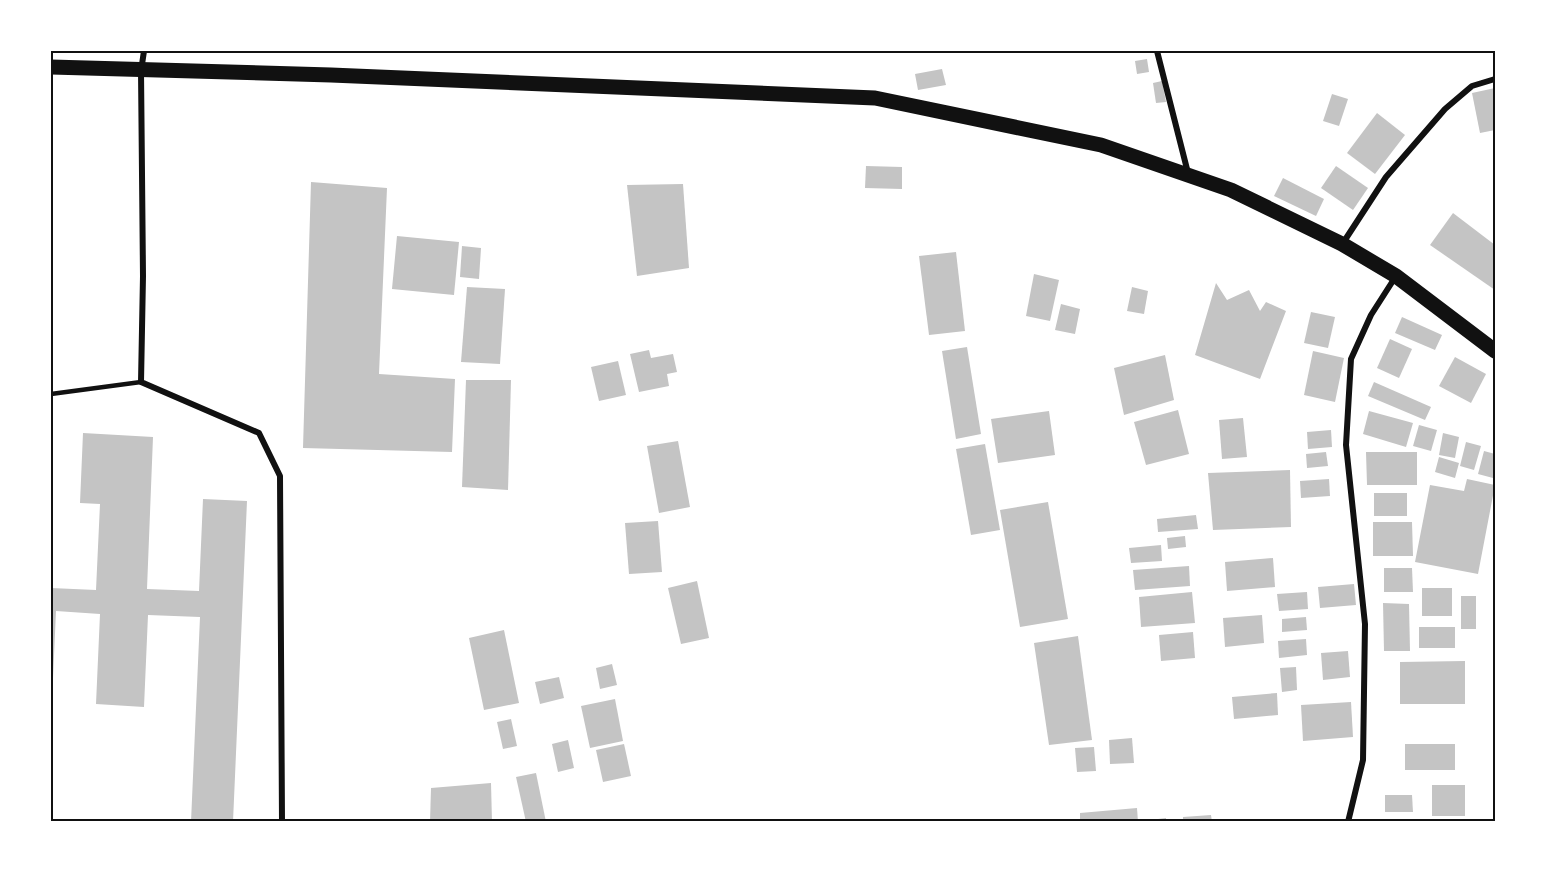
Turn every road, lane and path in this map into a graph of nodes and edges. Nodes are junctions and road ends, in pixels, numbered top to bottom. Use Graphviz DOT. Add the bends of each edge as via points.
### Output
graph roads {
  1 [pos="144,51"];
  2 [pos="1157,51"];
  3 [pos="51,67"];
  4 [pos="141,71"];
  5 [pos="1495,79"];
  6 [pos="1189,176"];
  7 [pos="1342,244"];
  8 [pos="1396,276"];
  9 [pos="1495,351"];
  10 [pos="141,382"];
  11 [pos="51,394"];
  12 [pos="282,822"];
  13 [pos="1348,822"];
  1 -- 4 [label="street"];
  2 -- 6 [label="street"];
  3 -- 4 [label="main road"];
  4 -- 6 [label="main road" via="875,98 1101,145"];
  4 -- 10 [label="street"];
  5 -- 7 [label="street" via="1472,86 1445,109 1386,177"];
  6 -- 7 [label="main road" via="1231,190"];
  7 -- 8 [label="main road"];
  8 -- 9 [label="main road"];
  8 -- 13 [label="street" via="1371,315 1351,359 1346,445 1365,624 1363,760"];
  10 -- 11 [label="lane"];
  10 -- 12 [label="street" via="259,433 280,476"];
}
